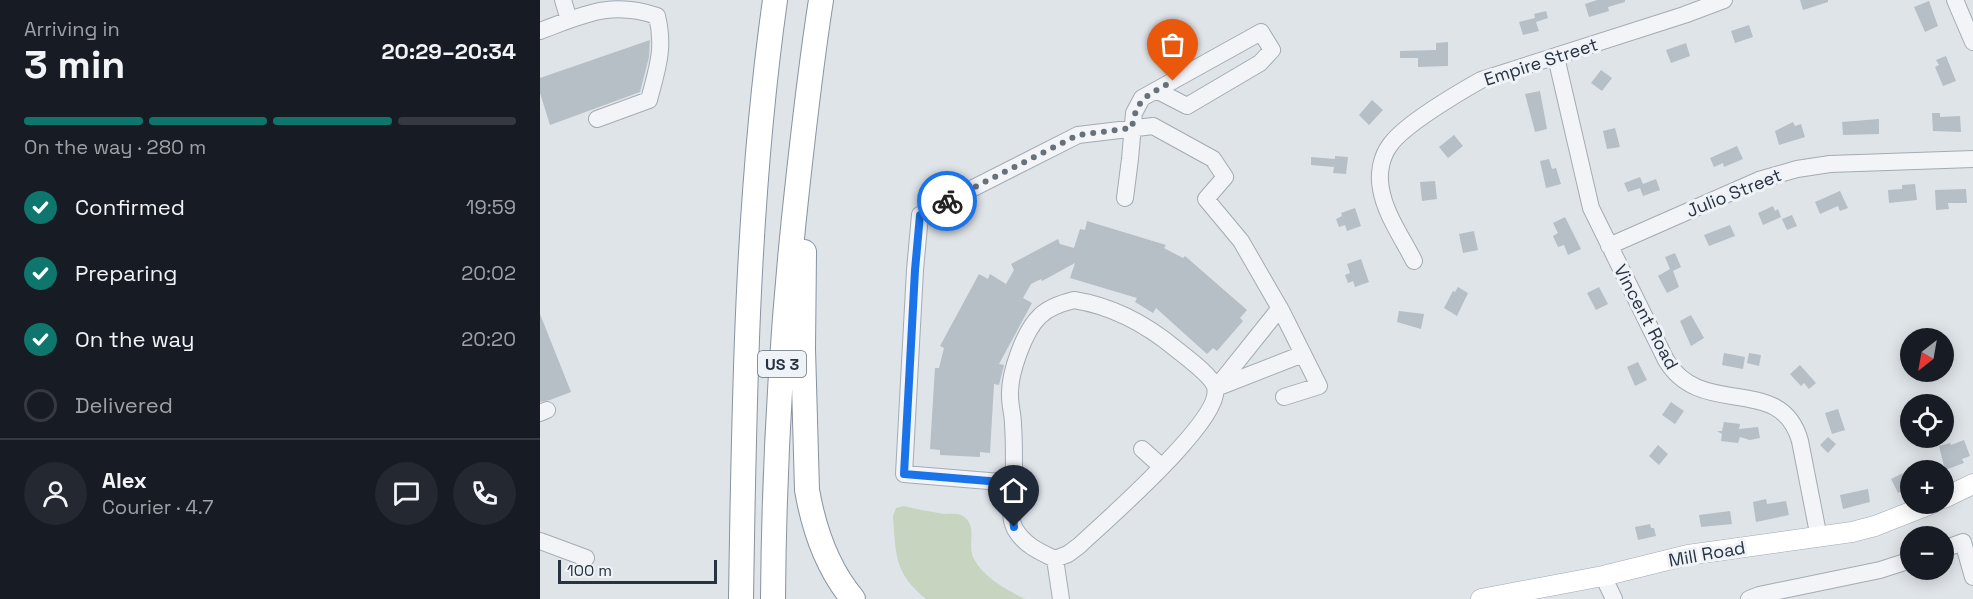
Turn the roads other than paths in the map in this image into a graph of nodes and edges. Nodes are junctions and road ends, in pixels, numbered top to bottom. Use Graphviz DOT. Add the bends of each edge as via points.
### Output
graph roads {
  1 [pos="563,0"];
  2 [pos="775,0"];
  3 [pos="821,0"];
  4 [pos="1724,0"];
  5 [pos="1955,0"];
  6 [pos="582,12"];
  7 [pos="540,31"];
  8 [pos="1973,42"];
  9 [pos="1556,57"];
  10 [pos="1156,90"];
  11 [pos="597,119"];
  12 [pos="1132,128"];
  13 [pos="803,129"];
  14 [pos="1973,159"];
  15 [pos="1125,198"];
  16 [pos="1609,246"];
  17 [pos="1414,261"];
  18 [pos="1280,308"];
  19 [pos="1303,354"];
  20 [pos="1216,388"];
  21 [pos="1284,397"];
  22 [pos="1142,449"];
  23 [pos="1162,467"];
  24 [pos="1013,483"];
  25 [pos="1973,484"];
  26 [pos="1954,493"];
  27 [pos="1906,514"];
  28 [pos="1818,538"];
  29 [pos="540,541"];
  30 [pos="1954,545"];
  31 [pos="586,558"];
  32 [pos="1055,559"];
  33 [pos="1900,564"];
  34 [pos="1603,576"];
  35 [pos="1973,577"];
  36 [pos="1525,595"];
  37 [pos="1782,595"];
  38 [pos="741,599"];
  39 [pos="773,599"];
  40 [pos="853,599"];
  41 [pos="1061,599"];
  42 [pos="1482,599"];
  43 [pos="1614,599"];
  44 [pos="1749,599"];
  1 -- 6 [label="street"];
  2 -- 38 [label="highway, US 3" via="749,272"];
  3 -- 13 [label="highway, US 3"];
  4 -- 9 [label="street, Empire Street"];
  5 -- 8 [label="street"];
  6 -- 7 [label="street"];
  6 -- 11 [label="street" via="641,10 657,16 661,34 659,64 649,100"];
  9 -- 16 [label="street, Vincent Road" via="1587,197"];
  9 -- 17 [label="street, Empire Street" via="1481,80 1389,145 1380,170 1381,190"];
  10 -- 10 [label="street" via="1261,32 1272,50 1260,63 1187,106"];
  10 -- 12 [label="street" via="1142,98"];
  12 -- 15 [label="street"];
  12 -- 18 [label="street" via="1153,126 1213,159 1225,177 1206,199 1241,241"];
  12 -- 24 [label="street" via="1078,135 920,215 904,474"];
  13 -- 39 [label="highway, US 3" via="776,443"];
  13 -- 40 [label="highway" via="807,490 822,545 838,580"];
  14 -- 16 [label="street, Julio Street" via="1830,164 1797,169 1759,180"];
  16 -- 28 [label="street, Vincent Road" via="1678,377 1700,390 1765,402 1779,409 1793,424 1800,441"];
  18 -- 19 [label="street"];
  18 -- 20 [label="street"];
  19 -- 20 [label="street"];
  19 -- 21 [label="street" via="1319,386"];
  20 -- 23 [label="street" via="1215,398 1201,423"];
  20 -- 24 [label="street" via="1167,341 1120,313 1074,300 1058,305 1040,316 1029,333 1012,377"];
  22 -- 23 [label="street"];
  23 -- 32 [label="street" via="1080,545"];
  24 -- 32 [label="street" via="1014,527 1023,540"];
  25 -- 26 [label="main road"];
  27 -- 28 [label="main road, Mill Road" via="1875,526"];
  28 -- 34 [label="main road, Mill Road" via="1688,555"];
  29 -- 31 [label="street"];
  30 -- 35 [label="street" via="1963,542"];
  32 -- 41 [label="street"];
  33 -- 37 [label="street"];
  34 -- 36 [label="main road, Mill Road"];
  34 -- 43 [label="street"];
  36 -- 42 [label="main road, Mill Road"];
  37 -- 44 [label="street"];
}
